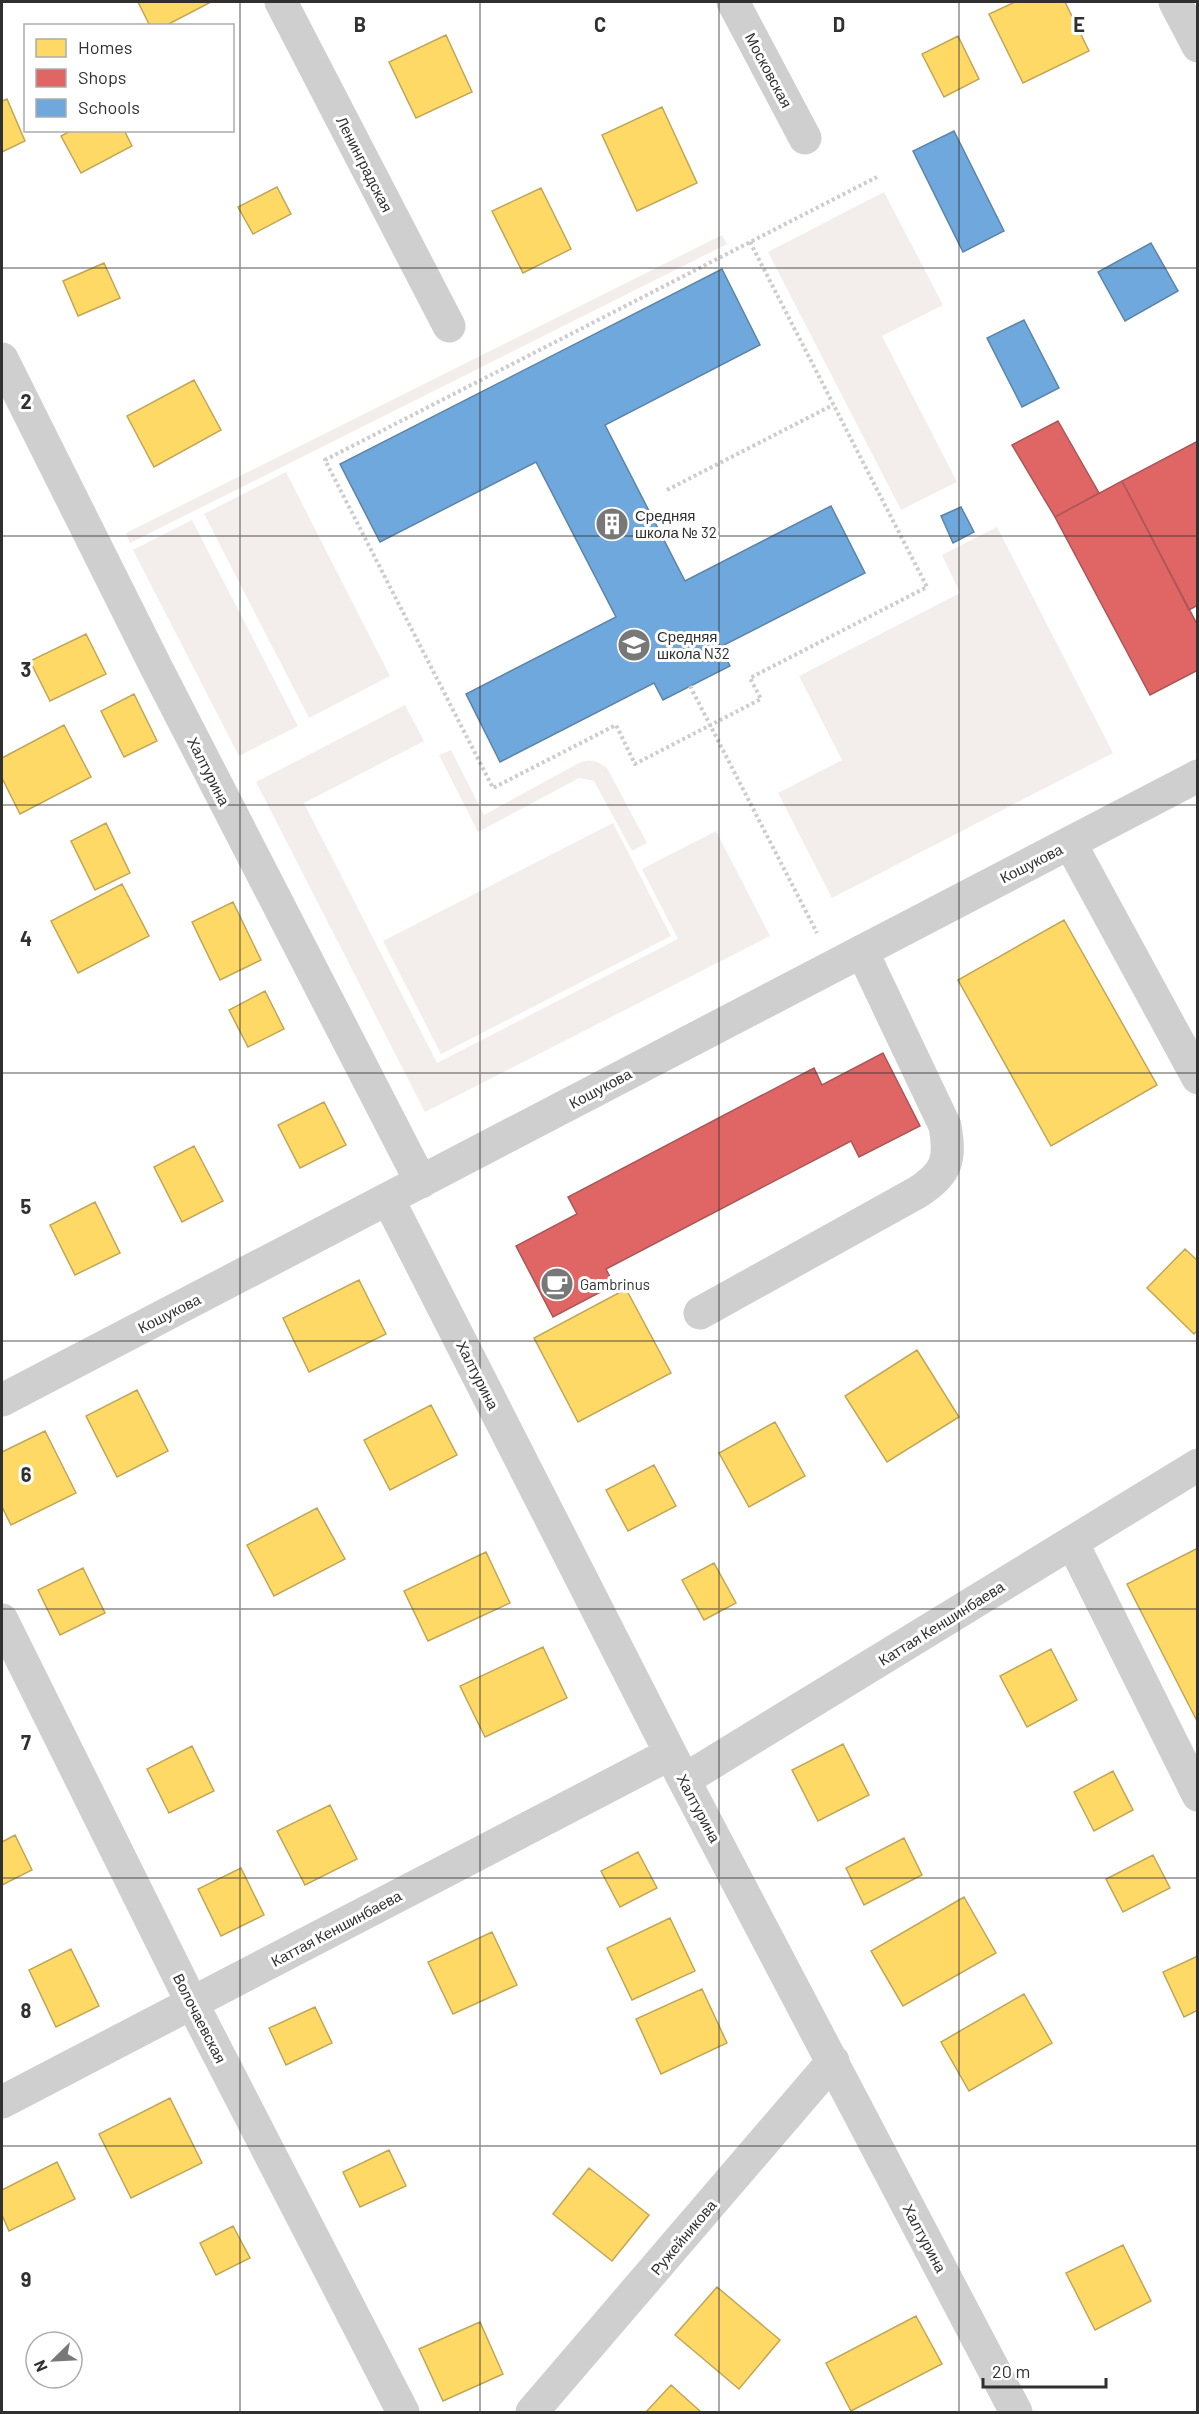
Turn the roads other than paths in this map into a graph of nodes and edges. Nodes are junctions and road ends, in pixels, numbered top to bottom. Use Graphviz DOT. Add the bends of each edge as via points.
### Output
graph roads {
  1 [pos="281,2"];
  2 [pos="733,2"];
  3 [pos="1175,2"];
  4 [pos="1197,46"];
  5 [pos="805,138"];
  6 [pos="449,326"];
  7 [pos="2,359"];
  8 [pos="1197,776"];
  9 [pos="1070,843"];
  10 [pos="862,951"];
  11 [pos="1197,1078"];
  12 [pos="421,1182"];
  13 [pos="388,1199"];
  14 [pos="700,1312"];
  15 [pos="2,1400"];
  16 [pos="1197,1465"];
  17 [pos="1072,1542"];
  18 [pos="2,1620"];
  19 [pos="677,1767"];
  20 [pos="1197,1795"];
  21 [pos="192,2003"];
  22 [pos="833,2061"];
  23 [pos="2,2102"];
  24 [pos="403,2412"];
  25 [pos="532,2412"];
  26 [pos="1016,2412"];
  1 -- 6 [label="street, Ленинградская"];
  2 -- 5 [label="street, Московская"];
  3 -- 4 [label="street"];
  7 -- 12 [label="street, Халтурина"];
  8 -- 9 [label="street, Кошукова"];
  9 -- 10 [label="street, Кошукова"];
  9 -- 11 [label="street"];
  10 -- 12 [label="street, Кошукова"];
  10 -- 14 [label="street" via="945,1126 949,1149 945,1168 918,1192"];
  12 -- 13 [label="street, Кошукова"];
  13 -- 15 [label="street, Кошукова"];
  13 -- 19 [label="street, Халтурина"];
  16 -- 17 [label="street, Каттая Кеншинбаева"];
  17 -- 19 [label="street, Каттая Кеншинбаева"];
  17 -- 20 [label="street"];
  18 -- 21 [label="street, Волочаевская"];
  19 -- 21 [label="street, Каттая Кеншинбаева"];
  19 -- 22 [label="street, Халтурина"];
  21 -- 23 [label="street, Каттая Кеншинбаева"];
  21 -- 24 [label="street, Волочаевская"];
  22 -- 25 [label="street, Ружейникова"];
  22 -- 26 [label="street, Халтурина"];
}
